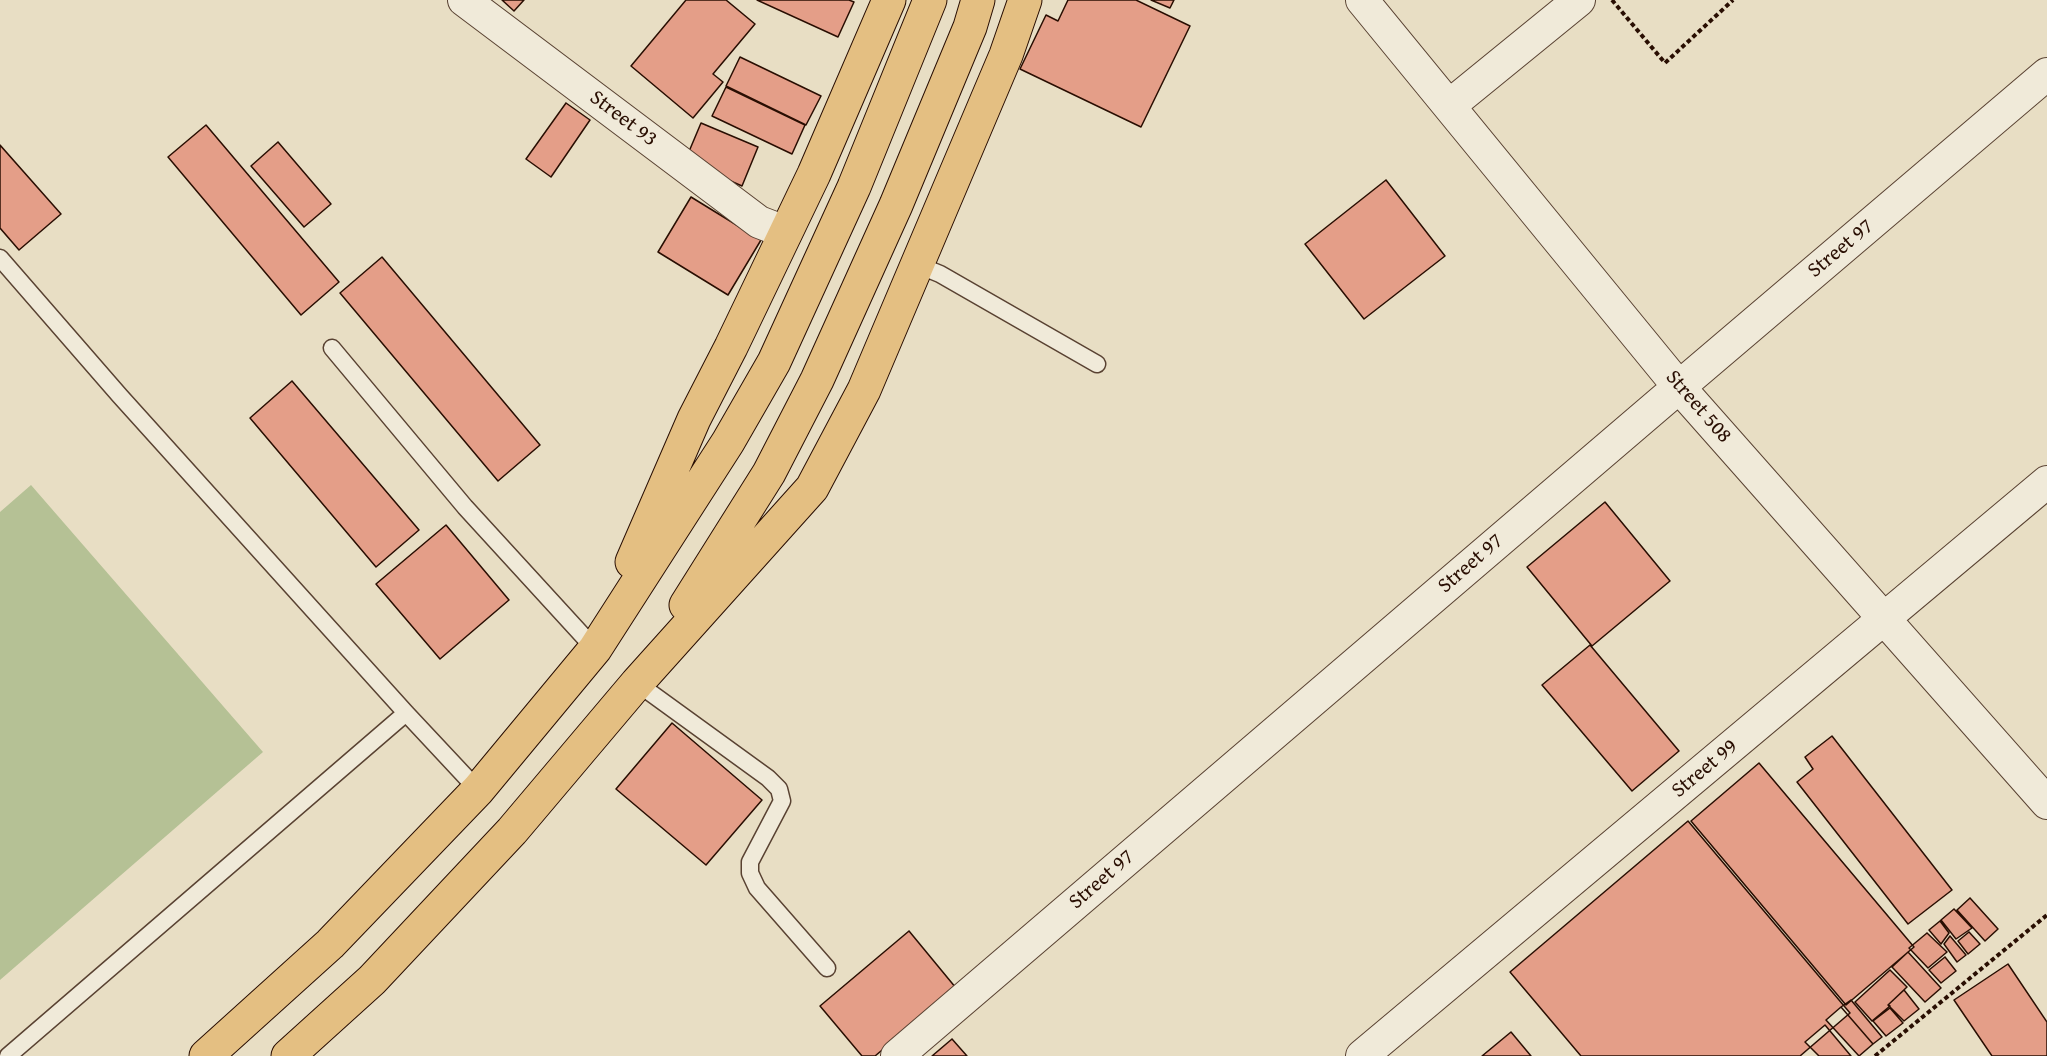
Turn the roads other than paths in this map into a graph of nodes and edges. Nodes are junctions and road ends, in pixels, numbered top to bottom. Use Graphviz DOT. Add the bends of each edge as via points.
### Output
graph roads {
  1 [pos="464,0"];
  2 [pos="889,0"];
  3 [pos="930,0"];
  4 [pos="978,0"];
  5 [pos="1025,0"];
  6 [pos="1362,0"];
  7 [pos="1579,0"];
  8 [pos="2047,74"];
  9 [pos="1449,105"];
  10 [pos="785,232"];
  11 [pos="0,258"];
  12 [pos="918,265"];
  13 [pos="332,348"];
  14 [pos="1097,364"];
  15 [pos="1679,387"];
  16 [pos="2047,482"];
  17 [pos="1884,619"];
  18 [pos="595,649"];
  19 [pos="637,683"];
  20 [pos="406,712"];
  21 [pos="478,790"];
  22 [pos="2047,803"];
  23 [pos="827,968"];
  24 [pos="8,1056"];
  25 [pos="206,1056"];
  26 [pos="288,1056"];
  27 [pos="897,1056"];
  28 [pos="1362,1056"];
  1 -- 10 [label="street, Street 93" via="759,222"];
  2 -- 10 [label="highway"];
  3 -- 18 [label="highway" via="854,187 774,362 728,442"];
  4 -- 19 [label="highway" via="896,205 817,380 769,473"];
  5 -- 12 [label="highway"];
  6 -- 9 [label="street, Street 508"];
  7 -- 9 [label="street"];
  8 -- 15 [label="street, Street 97"];
  9 -- 15 [label="street, Street 508"];
  10 -- 18 [label="highway" via="694,419"];
  11 -- 20 [label="lane"];
  12 -- 14 [label="lane"];
  12 -- 19 [label="highway" via="864,390 812,488"];
  13 -- 18 [label="lane" via="465,507"];
  15 -- 17 [label="street, Street 508"];
  15 -- 27 [label="street, Street 97"];
  16 -- 17 [label="street, Street 99"];
  17 -- 22 [label="street, Street 508"];
  17 -- 28 [label="street, Street 99"];
  18 -- 21 [label="highway"];
  19 -- 23 [label="lane" via="779,789 782,801 750,862 750,873 757,888"];
  19 -- 26 [label="highway" via="512,831 372,980"];
  20 -- 21 [label="lane"];
  20 -- 24 [label="lane"];
  21 -- 25 [label="highway" via="330,944"];
}
